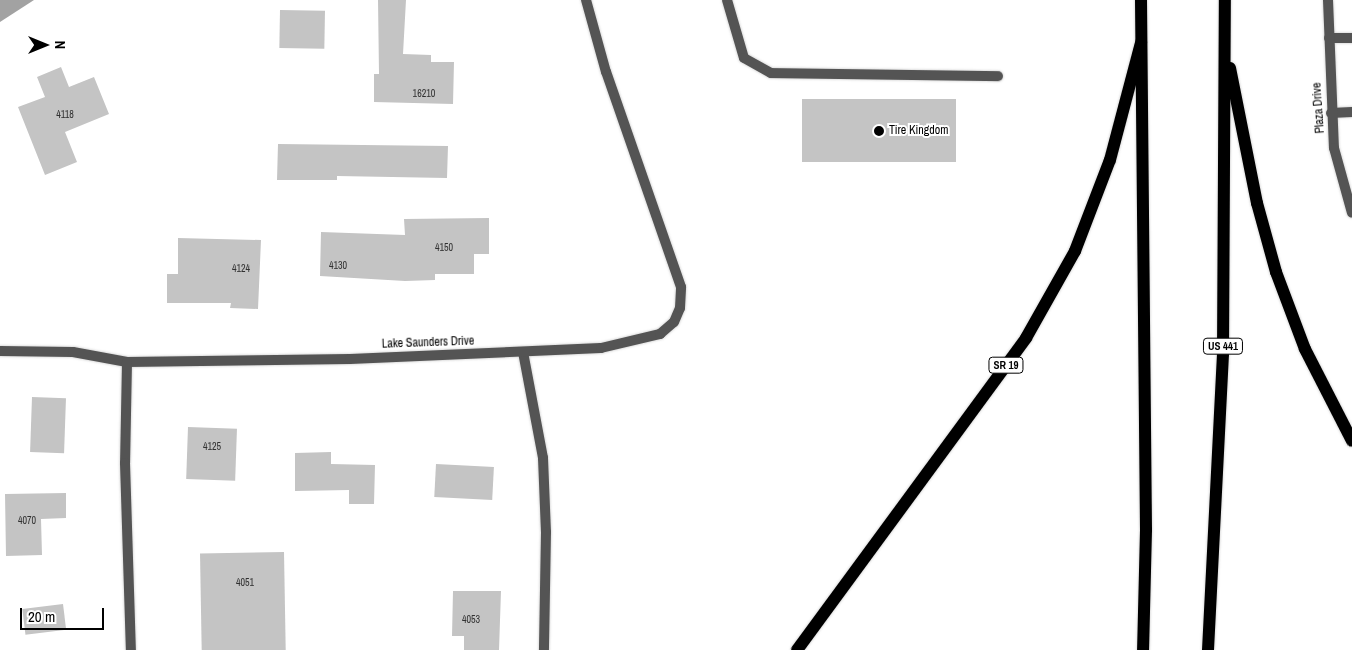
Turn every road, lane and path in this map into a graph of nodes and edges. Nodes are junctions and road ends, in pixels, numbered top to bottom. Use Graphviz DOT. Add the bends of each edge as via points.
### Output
graph roads {
  1 [pos="586,0"];
  2 [pos="727,0"];
  3 [pos="1142,0"];
  4 [pos="1225,0"];
  5 [pos="1328,0"];
  6 [pos="1329,38"];
  7 [pos="1352,38"];
  8 [pos="1225,41"];
  9 [pos="1142,43"];
  10 [pos="998,76"];
  11 [pos="1352,112"];
  12 [pos="1331,113"];
  13 [pos="1352,213"];
  14 [pos="0,351"];
  15 [pos="523,352"];
  16 [pos="127,362"];
  17 [pos="1352,441"];
  18 [pos="132,650"];
  19 [pos="544,650"];
  20 [pos="797,650"];
  21 [pos="1143,650"];
  22 [pos="1208,650"];
  1 -- 15 [label="street, Lake Saunders Drive" via="612,90 681,287 680,308 674,322 644,341"];
  2 -- 10 [label="street" via="744,58 771,73"];
  3 -- 9 [label="main road"];
  4 -- 8 [label="main road, US 441"];
  5 -- 6 [label="street, Plaza Drive"];
  6 -- 7 [label="street"];
  6 -- 12 [label="street, Plaza Drive"];
  8 -- 17 [label="main road" via="1257,204 1276,272 1305,349"];
  8 -- 22 [label="main road, US 441" via="1223,354"];
  9 -- 20 [label="main road, SR 19" via="1110,160 1075,251 1009,360"];
  9 -- 21 [label="main road" via="1146,530"];
  11 -- 12 [label="street"];
  12 -- 13 [label="street, Plaza Drive" via="1334,148"];
  14 -- 16 [label="street, Lake Saunders Drive" via="73,352"];
  15 -- 16 [label="street, Lake Saunders Drive"];
  15 -- 19 [label="street" via="543,458 546,532"];
  16 -- 18 [label="street" via="125,463"];
}
